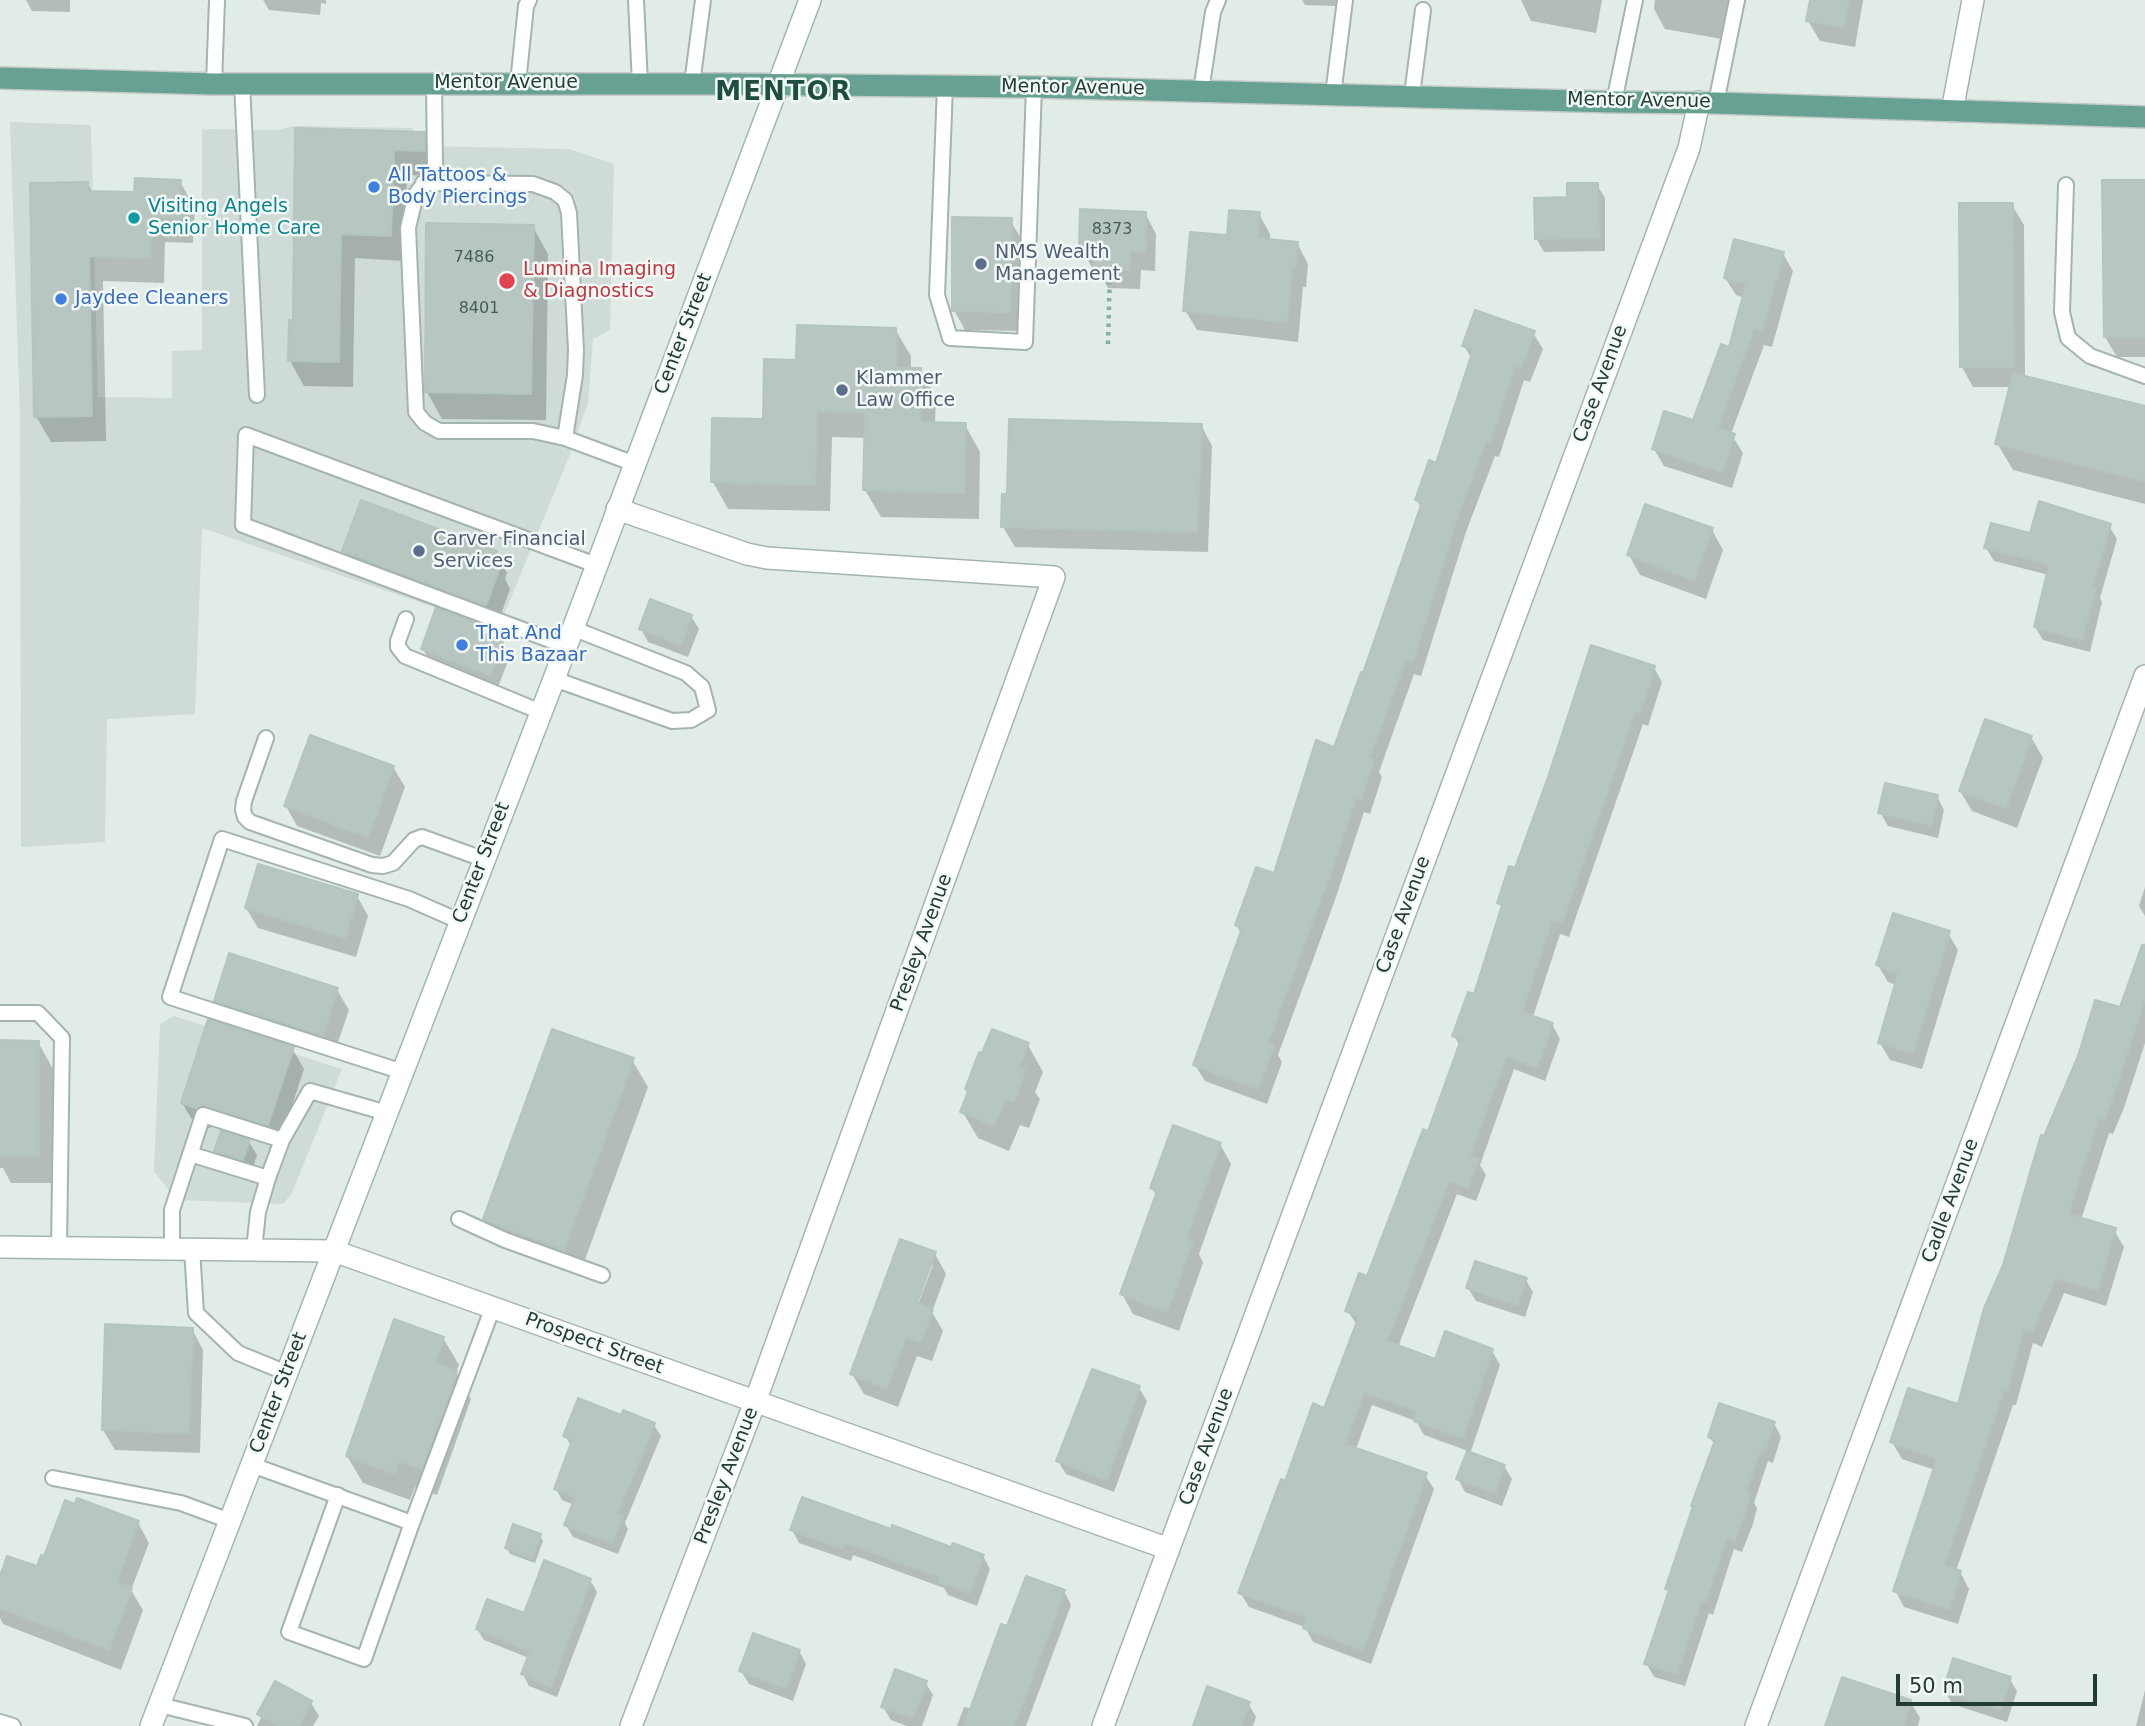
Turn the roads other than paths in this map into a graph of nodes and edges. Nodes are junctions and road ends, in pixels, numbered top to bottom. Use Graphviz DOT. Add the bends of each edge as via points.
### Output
graph roads {
  1 [pos="217,0"];
  2 [pos="529,0"];
  3 [pos="636,0"];
  4 [pos="703,0"];
  5 [pos="1218,0"];
  6 [pos="1345,0"];
  7 [pos="1635,0"];
  8 [pos="1737,0"];
  9 [pos="1973,0"];
  10 [pos="808,1"];
  11 [pos="1423,10"];
  12 [pos="0,78"];
  13 [pos="214,83"];
  14 [pos="242,83"];
  15 [pos="434,83"];
  16 [pos="519,83"];
  17 [pos="640,84"];
  18 [pos="692,84"];
  19 [pos="780,84"];
  20 [pos="945,86"];
  21 [pos="1034,87"];
  22 [pos="1201,91"];
  23 [pos="1333,95"];
  24 [pos="1412,96"];
  25 [pos="1614,102"];
  26 [pos="1708,102"];
  27 [pos="1952,111"];
  28 [pos="2145,117"];
  29 [pos="423,183"];
  30 [pos="2066,185"];
  31 [pos="2145,376"];
  32 [pos="257,395"];
  33 [pos="565,438"];
  34 [pos="635,464"];
  35 [pos="617,509"];
  36 [pos="596,565"];
  37 [pos="406,619"];
  38 [pos="569,637"];
  39 [pos="2145,676"];
  40 [pos="554,679"];
  41 [pos="541,712"];
  42 [pos="266,738"];
  43 [pos="483,859"];
  44 [pos="459,921"];
  45 [pos="0,1013"];
  46 [pos="403,1072"];
  47 [pos="387,1114"];
  48 [pos="282,1139"];
  49 [pos="190,1154"];
  50 [pos="268,1178"];
  51 [pos="459,1219"];
  52 [pos="0,1247"];
  53 [pos="59,1248"];
  54 [pos="182,1249"];
  55 [pos="254,1250"];
  56 [pos="334,1251"];
  57 [pos="602,1275"];
  58 [pos="493,1307"];
  59 [pos="287,1373"];
  60 [pos="755,1402"];
  61 [pos="252,1465"];
  62 [pos="53,1478"];
  63 [pos="338,1495"];
  64 [pos="230,1521"];
  65 [pos="412,1523"];
  66 [pos="1169,1549"];
  67 [pos="160,1704"];
  68 [pos="0,1722"];
  69 [pos="13,1726"];
  70 [pos="151,1726"];
  71 [pos="245,1726"];
  72 [pos="631,1726"];
  73 [pos="1102,1726"];
  74 [pos="1756,1726"];
  1 -- 13 [label="lane"];
  2 -- 16 [label="lane"];
  3 -- 17 [label="lane"];
  4 -- 18 [label="lane"];
  5 -- 22 [label="lane"];
  6 -- 23 [label="lane"];
  7 -- 25 [label="lane"];
  8 -- 26 [label="lane"];
  9 -- 27 [label="street"];
  10 -- 19 [label="street, Center Street"];
  11 -- 24 [label="lane"];
  12 -- 13 [label="main road, Mentor Avenue"];
  13 -- 14 [label="main road, Mentor Avenue"];
  14 -- 15 [label="main road, Mentor Avenue"];
  14 -- 32 [label="lane"];
  15 -- 16 [label="main road, Mentor Avenue"];
  15 -- 29 [label="lane" via="435,166"];
  16 -- 17 [label="main road, Mentor Avenue"];
  17 -- 18 [label="main road, Mentor Avenue"];
  18 -- 19 [label="main road, Mentor Avenue"];
  19 -- 20 [label="main road, Mentor Avenue"];
  19 -- 34 [label="street, Center Street"];
  20 -- 21 [label="main road, Mentor Avenue"];
  20 -- 21 [label="lane" via="937,295 950,338 1026,342"];
  21 -- 22 [label="main road, Mentor Avenue"];
  22 -- 23 [label="main road, Mentor Avenue"];
  23 -- 24 [label="main road, Mentor Avenue"];
  24 -- 25 [label="main road, Mentor Avenue"];
  25 -- 26 [label="main road, Mentor Avenue"];
  26 -- 27 [label="main road, Mentor Avenue"];
  26 -- 66 [label="street, Case Avenue"];
  27 -- 28 [label="main road, Mentor Avenue"];
  29 -- 33 [label="lane" via="533,184 565,200 576,350"];
  29 -- 33 [label="lane" via="411,206 408,228 416,412 425,424 439,431 516,429"];
  30 -- 31 [label="lane" via="2062,312 2068,338 2090,356"];
  33 -- 34 [label="lane"];
  34 -- 35 [label="street, Center Street"];
  35 -- 36 [label="street, Center Street"];
  35 -- 60 [label="street, Presley Avenue" via="767,558 1054,577"];
  36 -- 38 [label="street, Center Street"];
  36 -- 38 [label="lane" via="246,435 243,525"];
  37 -- 41 [label="lane" via="398,647 405,656"];
  38 -- 40 [label="street, Center Street"];
  38 -- 40 [label="lane" via="686,673 702,687 708,710 691,720 672,721"];
  39 -- 74 [label="street, Cadle Avenue"];
  40 -- 41 [label="street, Center Street"];
  41 -- 43 [label="street, Center Street"];
  42 -- 43 [label="lane" via="244,801 250,822 372,865 393,863 422,837"];
  43 -- 44 [label="street, Center Street"];
  44 -- 46 [label="street, Center Street"];
  44 -- 46 [label="lane" via="409,899 222,839 170,997"];
  45 -- 53 [label="lane" via="38,1013 62,1038"];
  46 -- 47 [label="street, Center Street"];
  47 -- 48 [label="lane" via="310,1091"];
  47 -- 56 [label="street, Center Street"];
  48 -- 49 [label="lane" via="203,1115"];
  48 -- 50 [label="lane"];
  49 -- 50 [label="lane"];
  49 -- 54 [label="lane" via="172,1210"];
  50 -- 55 [label="lane"];
  51 -- 57 [label="lane"];
  52 -- 53 [label="street, Prospect Street"];
  53 -- 54 [label="street, Prospect Street"];
  54 -- 55 [label="street, Prospect Street"];
  54 -- 59 [label="lane" via="196,1313 238,1353"];
  55 -- 56 [label="street, Prospect Street"];
  56 -- 58 [label="street, Prospect Street"];
  56 -- 59 [label="street, Center Street"];
  58 -- 60 [label="street, Prospect Street"];
  58 -- 65 [label="lane"];
  59 -- 61 [label="street, Center Street"];
  60 -- 66 [label="street, Prospect Street"];
  60 -- 72 [label="street, Presley Avenue"];
  61 -- 63 [label="lane"];
  61 -- 64 [label="street, Center Street"];
  62 -- 64 [label="lane" via="181,1503"];
  63 -- 65 [label="lane"];
  63 -- 65 [label="lane" via="289,1632 364,1659"];
  64 -- 67 [label="street, Center Street"];
  66 -- 73 [label="street, Case Avenue"];
  67 -- 70 [label="street, Center Street"];
  67 -- 71 [label="lane"];
  68 -- 69 [label="lane"];
}
